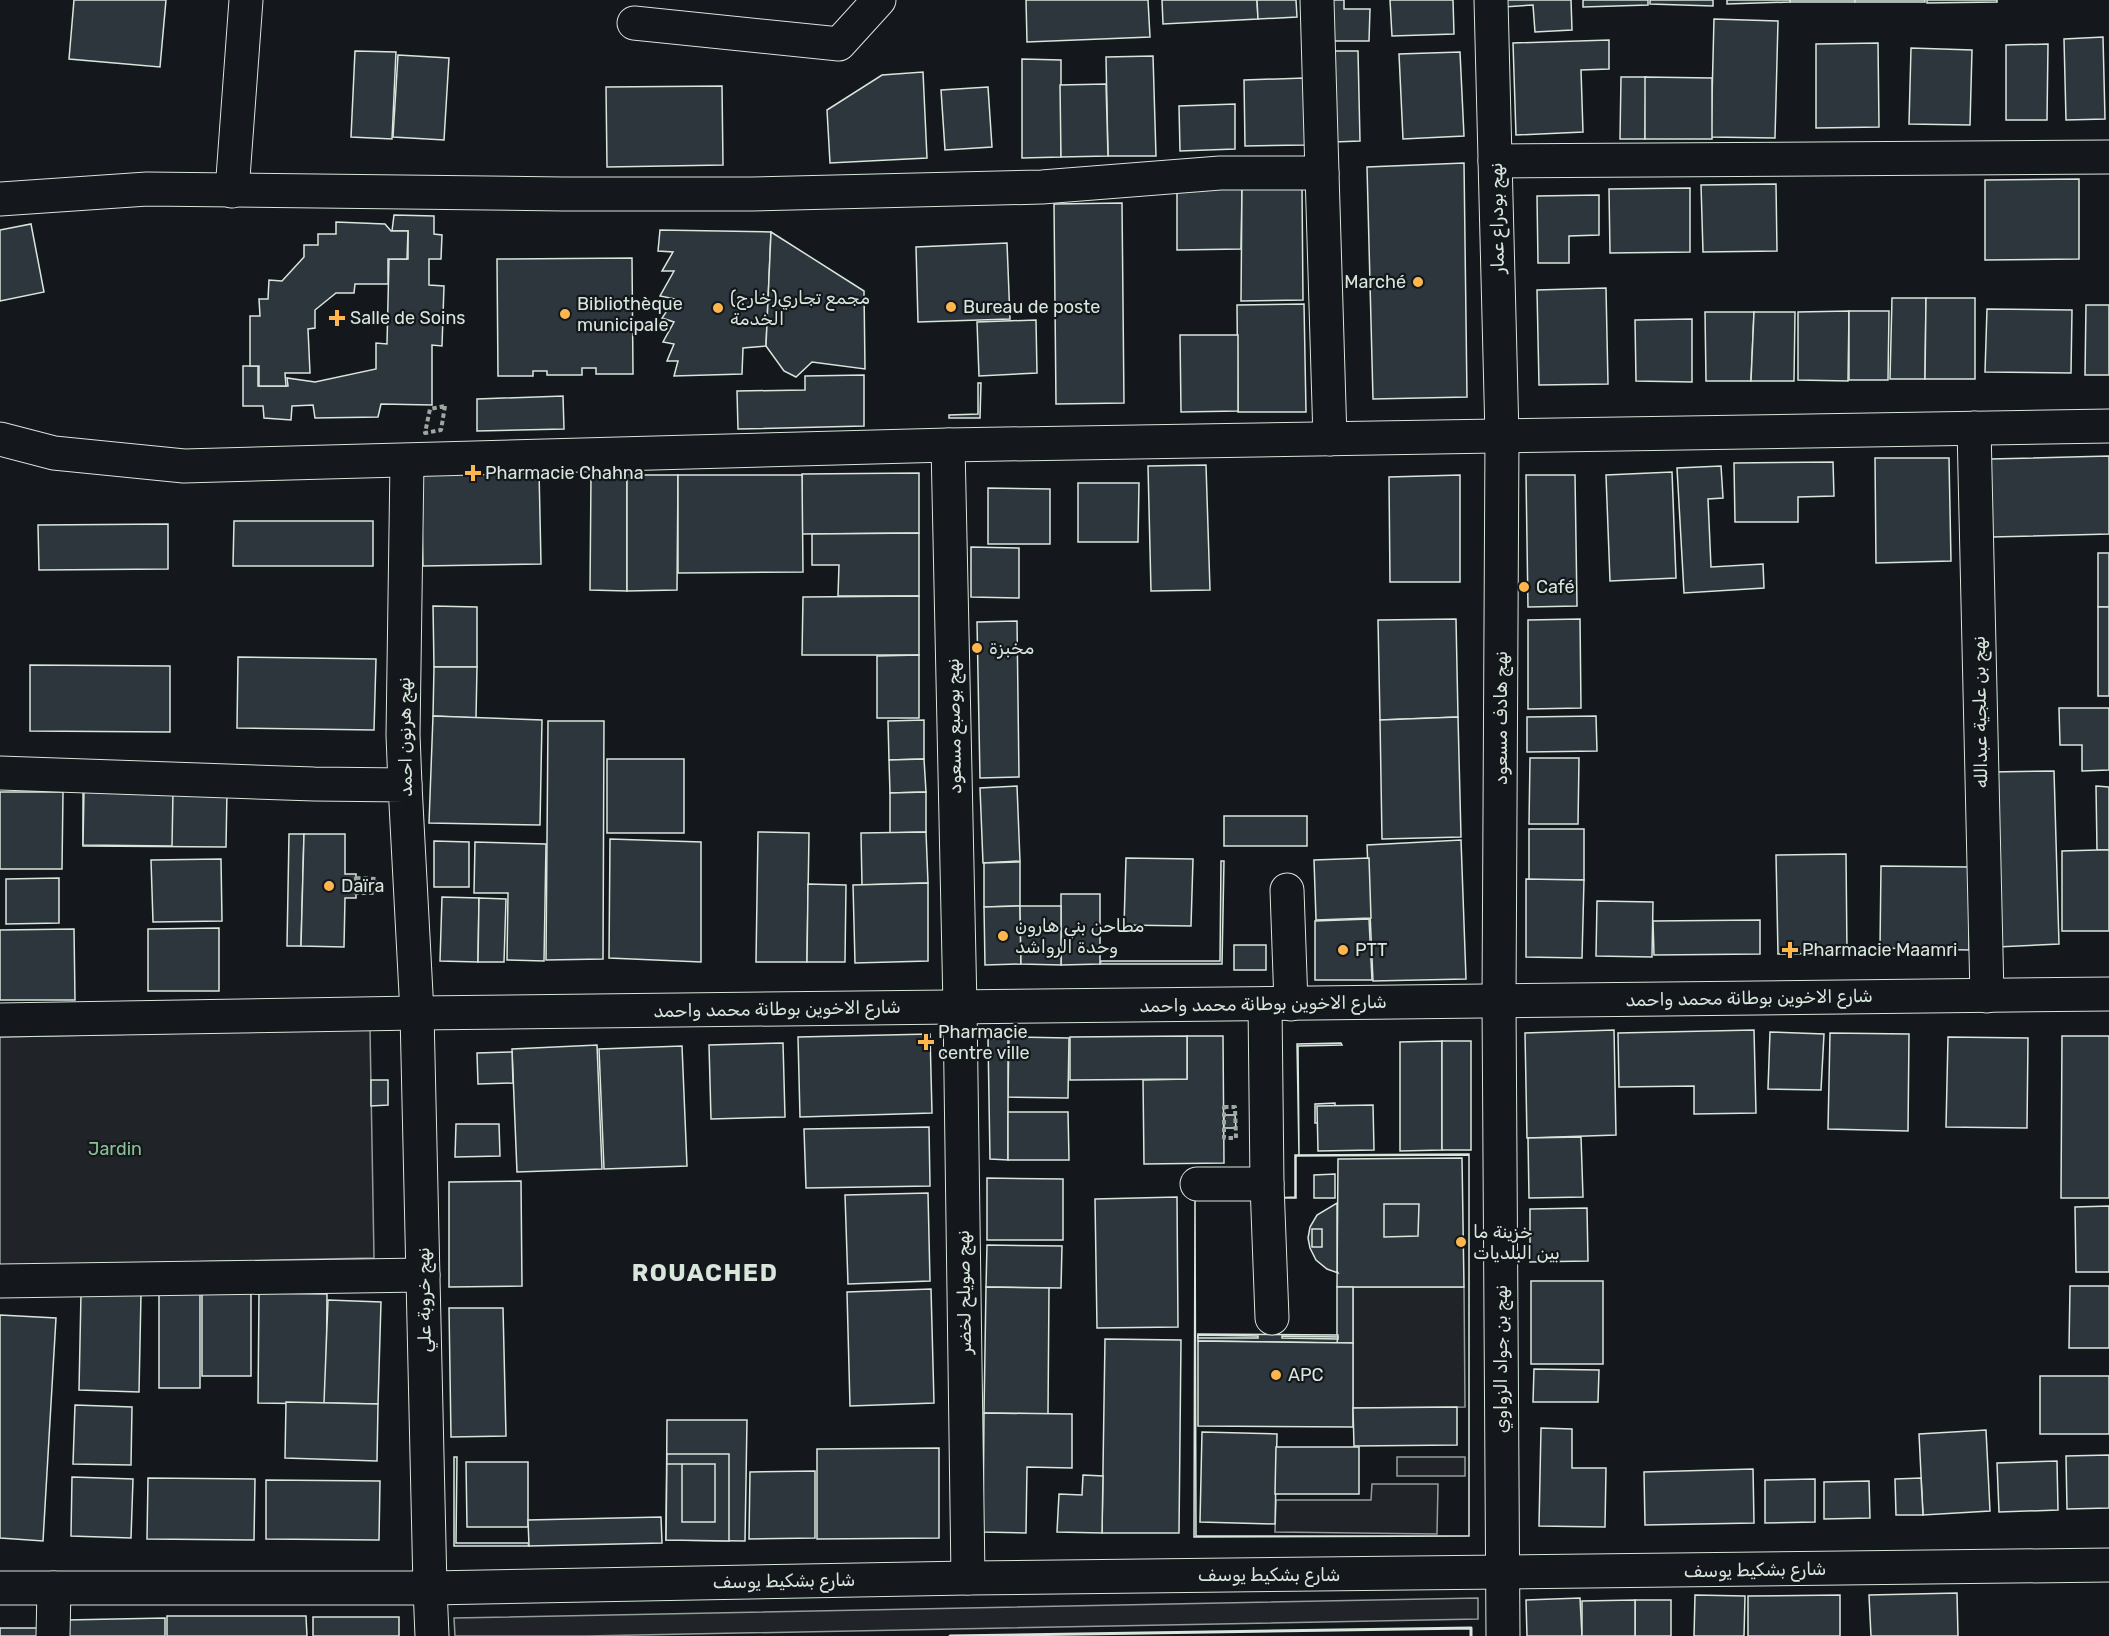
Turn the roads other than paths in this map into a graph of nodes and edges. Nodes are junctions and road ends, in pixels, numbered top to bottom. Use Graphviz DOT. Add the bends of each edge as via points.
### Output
graph roads {
  1 [pos="246,0"];
  2 [pos="879,0"];
  3 [pos="1317,0"];
  4 [pos="1491,0"];
  5 [pos="634,23"];
  6 [pos="2109,157"];
  7 [pos="1495,161"];
  8 [pos="1322,173"];
  9 [pos="232,191"];
  10 [pos="0,199"];
  11 [pos="2109,426"];
  12 [pos="1974,428"];
  13 [pos="1502,436"];
  14 [pos="0,439"];
  15 [pos="1330,439"];
  16 [pos="948,445"];
  17 [pos="407,461"];
  18 [pos="0,773"];
  19 [pos="405,785"];
  20 [pos="1287,891"];
  21 [pos="2109,994"];
  22 [pos="1987,996"];
  23 [pos="1499,1001"];
  24 [pos="1278,1004"];
  25 [pos="960,1007"];
  26 [pos="417,1013"];
  27 [pos="0,1020"];
  28 [pos="1197,1184"];
  29 [pos="1267,1184"];
  30 [pos="423,1275"];
  31 [pos="0,1281"];
  32 [pos="1272,1318"];
  33 [pos="2109,1565"];
  34 [pos="1502,1573"];
  35 [pos="968,1578"];
  36 [pos="0,1588"];
  37 [pos="54,1588"];
  38 [pos="430,1588"];
  39 [pos="53,1636"];
  40 [pos="432,1636"];
  41 [pos="1503,1636"];
  1 -- 9 [label="street"];
  2 -- 5 [label="street" via="839,44"];
  3 -- 8 [label="street"];
  4 -- 7 [label="street, نهج بودراع عمار"];
  6 -- 7 [label="street"];
  7 -- 13 [label="street, نهج بودراع عمار"];
  8 -- 9 [label="street" via="1220,173 1042,187 752,194"];
  8 -- 15 [label="street"];
  9 -- 10 [label="street" via="147,189"];
  11 -- 12 [label="street"];
  12 -- 13 [label="street"];
  12 -- 22 [label="street, نهج بن علجية عبدالله"];
  13 -- 15 [label="street"];
  13 -- 23 [label="street, نهج هادف مسعود"];
  14 -- 17 [label="street" via="54,453 184,466"];
  15 -- 16 [label="street"];
  16 -- 17 [label="street"];
  16 -- 25 [label="street, نهج بوصبع مسعود"];
  17 -- 19 [label="street, نهج هرنون احمد"];
  18 -- 19 [label="street"];
  19 -- 26 [label="street, نهج هرنون احمد"];
  20 -- 24 [label="street"];
  21 -- 22 [label="street, شارع الاخوين بوطانة محمد واحمد"];
  22 -- 23 [label="street, شارع الاخوين بوطانة محمد واحمد"];
  23 -- 24 [label="street, شارع الاخوين بوطانة محمد واحمد"];
  23 -- 34 [label="street, نهج بن جواد الزواوي"];
  24 -- 25 [label="street, شارع الاخوين بوطانة محمد واحمد"];
  24 -- 29 [label="street"];
  25 -- 26 [label="street, شارع الاخوين بوطانة محمد واحمد"];
  25 -- 35 [label="street, نهج صويلح لخضر"];
  26 -- 27 [label="street, شارع الاخوين بوطانة محمد واحمد"];
  26 -- 30 [label="street, نهج خروبة علي"];
  28 -- 29 [label="street"];
  29 -- 32 [label="street"];
  30 -- 31 [label="street"];
  30 -- 38 [label="street, نهج خروبة علي"];
  33 -- 34 [label="street, شارع بشكيط يوسف"];
  34 -- 35 [label="street, شارع بشكيط يوسف"];
  34 -- 41 [label="street, نهج بن جواد الزواوي"];
  35 -- 38 [label="street, شارع بشكيط يوسف"];
  36 -- 37 [label="street, شارع بشكيط يوسف"];
  37 -- 38 [label="street, شارع بشكيط يوسف"];
  37 -- 39 [label="street"];
  38 -- 40 [label="street, نهج خروبة علي"];
}
